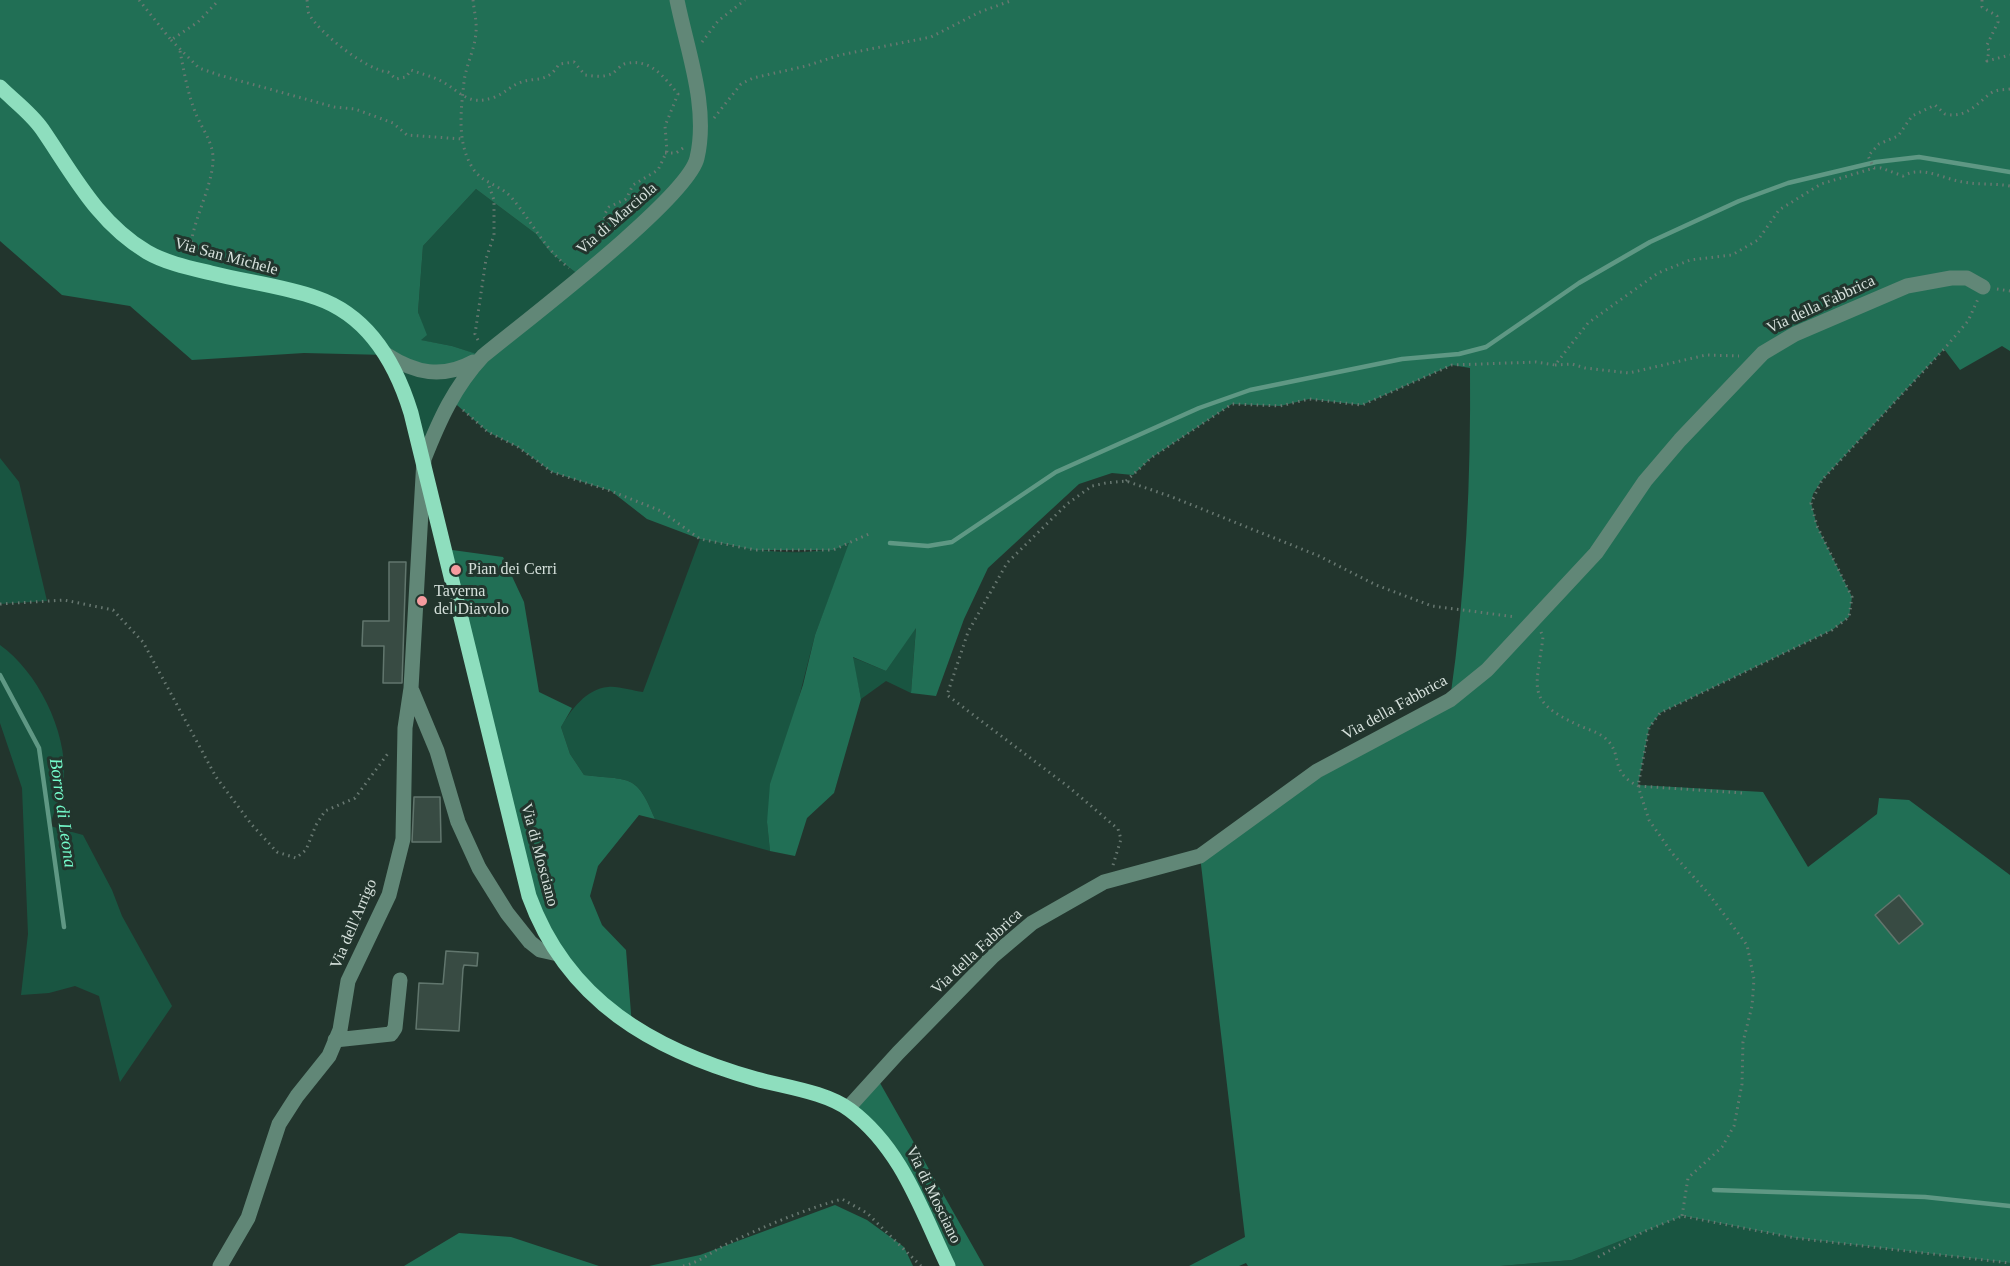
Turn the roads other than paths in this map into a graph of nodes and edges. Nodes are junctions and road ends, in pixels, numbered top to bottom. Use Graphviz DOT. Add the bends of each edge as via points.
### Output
graph roads {
  1 [pos="677,0"];
  2 [pos="0,87"];
  3 [pos="1983,287"];
  4 [pos="387,355"];
  5 [pos="483,356"];
  6 [pos="424,459"];
  7 [pos="411,688"];
  8 [pos="558,954"];
  9 [pos="400,981"];
  10 [pos="335,1040"];
  11 [pos="848,1108"];
  12 [pos="220,1266"];
  13 [pos="948,1266"];
  1 -- 5 [label="street, Via di Marciola" via="701,128 697,161 665,205"];
  2 -- 4 [label="main road, Via San Michele" via="40,127 99,213 147,252 182,266 318,298 372,334"];
  3 -- 11 [label="street, Via della Fabbrica" via="1967,278 1907,286 1795,334 1763,353 1680,440 1596,553 1487,670 1450,700 1317,771 1200,856 1104,882 1032,923 993,956"];
  4 -- 5 [label="street, Via di Marciola" via="405,367 444,373"];
  4 -- 6 [label="main road, Via San Michele" via="400,379"];
  5 -- 6 [label="street, Via di Marciola" via="450,399"];
  6 -- 7 [label="street, Via dell'Arrigo"];
  6 -- 8 [label="main road, Via di Mosciano" via="529,896 541,928"];
  7 -- 8 [label="street" via="437,751 458,822 479,868 530,942 540,950"];
  7 -- 10 [label="street, Via dell'Arrigo" via="405,728 403,839 389,895 348,981"];
  8 -- 11 [label="main road, Via di Mosciano" via="573,976 615,1015 670,1049 710,1066"];
  9 -- 10 [label="street" via="395,1028 390,1034"];
  10 -- 12 [label="street, Via dell'Arrigo" via="329,1056 279,1124 248,1218"];
  11 -- 13 [label="main road, Via di Mosciano" via="889,1147"];
}
